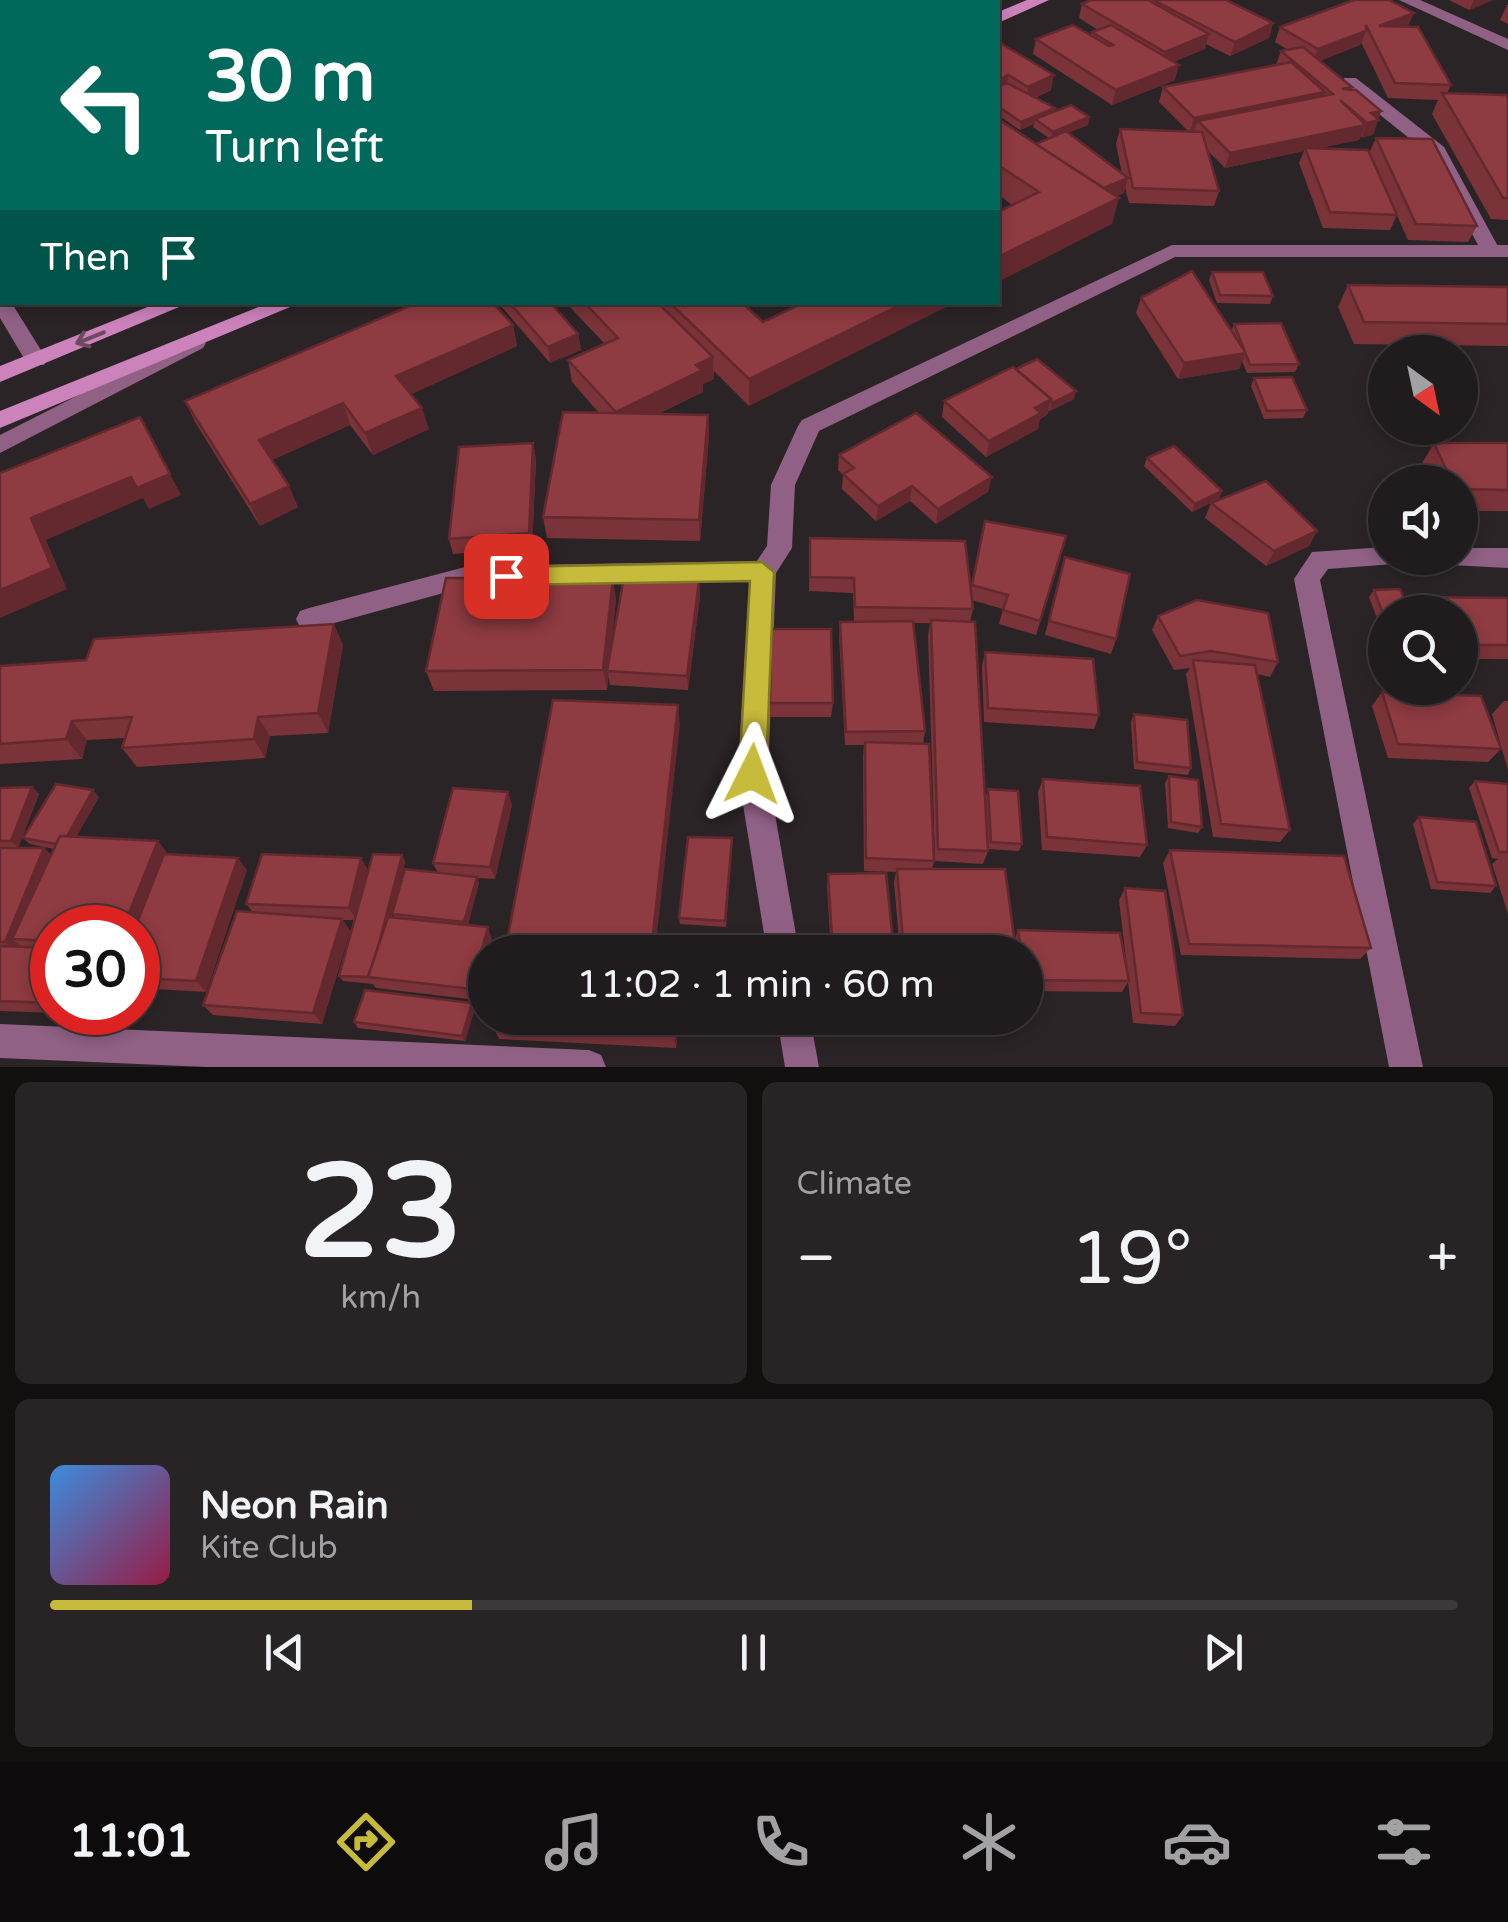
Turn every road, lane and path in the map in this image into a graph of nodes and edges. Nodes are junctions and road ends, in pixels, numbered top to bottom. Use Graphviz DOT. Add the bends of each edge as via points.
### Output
graph roads {
  1 [pos="1041,0"];
  2 [pos="1407,0"];
  3 [pos="1000,17"];
  4 [pos="1508,45"];
  5 [pos="1350,82"];
  6 [pos="1499,252"];
  7 [pos="2,305"];
  8 [pos="174,305"];
  9 [pos="285,305"];
  10 [pos="207,337"];
  11 [pos="36,360"];
  12 [pos="0,374"];
  13 [pos="0,420"];
  14 [pos="0,445"];
  15 [pos="1368,558"];
  16 [pos="1478,558"];
  17 [pos="1508,558"];
  18 [pos="762,572"];
  19 [pos="309,620"];
  20 [pos="780,935"];
  21 [pos="797,1035"];
  22 [pos="0,1041"];
  23 [pos="589,1067"];
  24 [pos="802,1067"];
  25 [pos="1406,1067"];
  1 -- 3 [label="main road"];
  2 -- 4 [label="street"];
  5 -- 6 [label="street" via="1437,151"];
  6 -- 18 [label="street" via="1172,251 810,426 783,485 779,548"];
  7 -- 11 [label="street"];
  8 -- 11 [label="main road, one-way"];
  9 -- 10 [label="main road"];
  10 -- 13 [label="main road"];
  10 -- 14 [label="street"];
  11 -- 12 [label="main road"];
  15 -- 25 [label="street" via="1321,559 1307,579"];
  16 -- 17 [label="street"];
  18 -- 19 [label="street" via="469,576"];
  18 -- 20 [label="street" via="752,774"];
  21 -- 24 [label="street"];
  22 -- 23 [label="street"];
}
